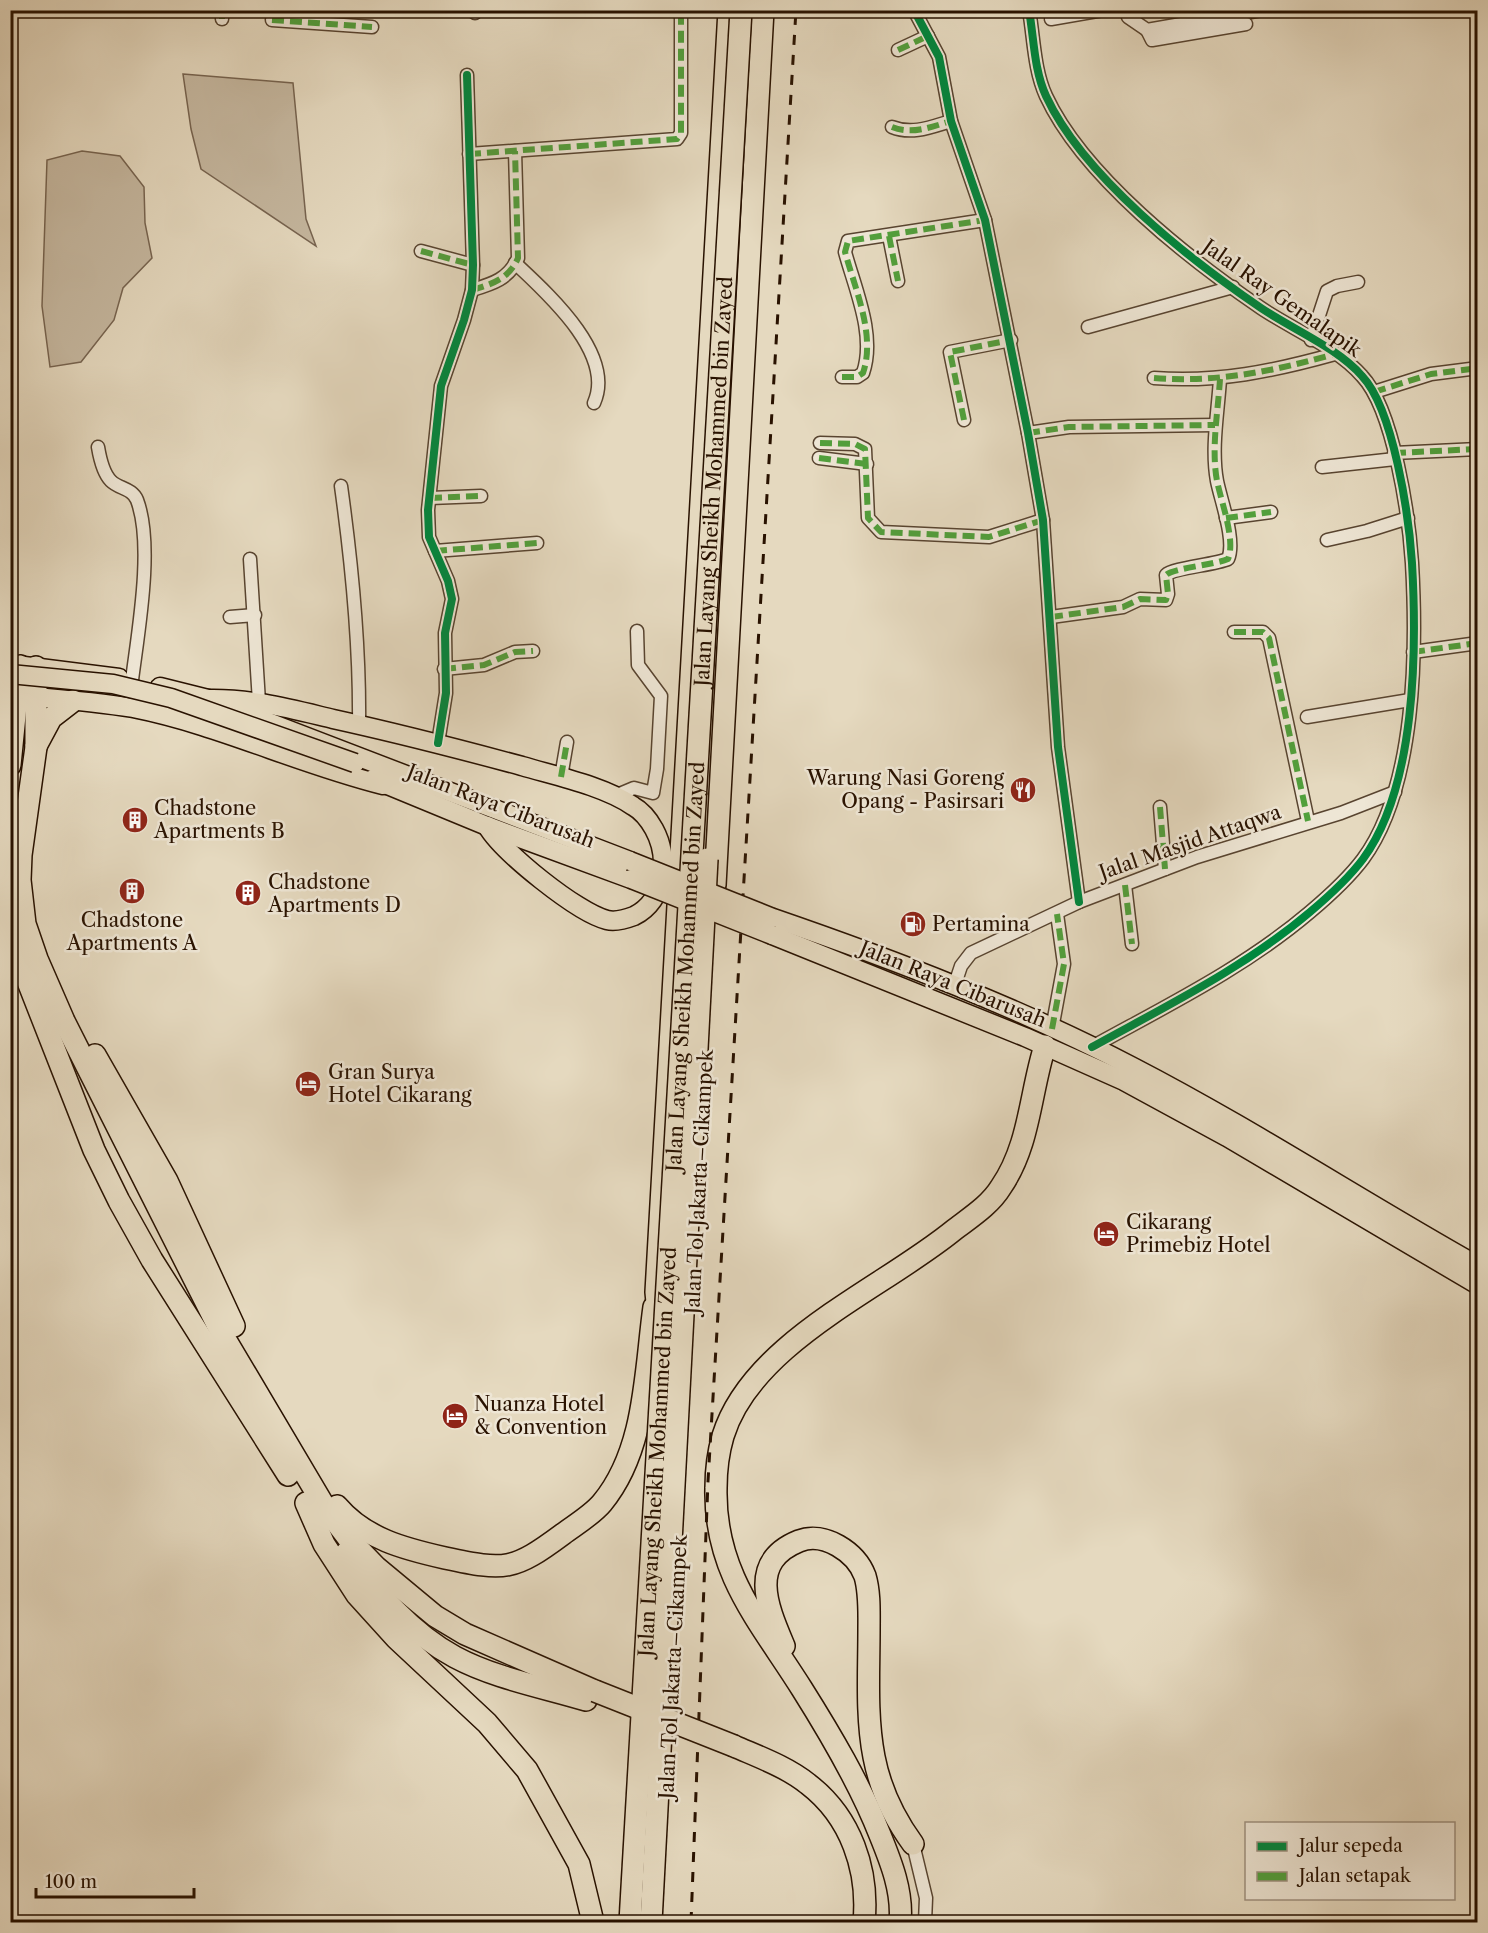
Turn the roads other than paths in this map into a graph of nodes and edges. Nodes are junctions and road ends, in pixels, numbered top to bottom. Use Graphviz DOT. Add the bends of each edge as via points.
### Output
graph roads {
  1 [pos="681,10"];
  2 [pos="729,10"];
  3 [pos="741,10"];
  4 [pos="752,10"];
  5 [pos="763,10"];
  6 [pos="914,10"];
  7 [pos="1029,10"];
  8 [pos="1103,10"];
  9 [pos="1126,10"];
  10 [pos="1262,10"];
  11 [pos="1066,13"];
  12 [pos="317,16"];
  13 [pos="1051,19"];
  14 [pos="272,20"];
  15 [pos="1246,24"];
  16 [pos="372,27"];
  17 [pos="1147,30"];
  18 [pos="928,36"];
  19 [pos="898,50"];
  20 [pos="466,75"];
  21 [pos="951,122"];
  22 [pos="892,127"];
  23 [pos="515,151"];
  24 [pos="470,153"];
  25 [pos="985,220"];
  26 [pos="889,236"];
  27 [pos="421,251"];
  28 [pos="515,263"];
  29 [pos="473,265"];
  30 [pos="898,281"];
  31 [pos="1358,282"];
  32 [pos="1233,286"];
  33 [pos="472,290"];
  34 [pos="1088,327"];
  35 [pos="1011,340"];
  36 [pos="1311,340"];
  37 [pos="1335,354"];
  38 [pos="1478,368"];
  39 [pos="842,377"];
  40 [pos="1154,378"];
  41 [pos="1220,379"];
  42 [pos="1374,392"];
  43 [pos="594,403"];
  44 [pos="964,420"];
  45 [pos="1215,425"];
  46 [pos="1028,433"];
  47 [pos="820,443"];
  48 [pos="98,447"];
  49 [pos="1478,449"];
  50 [pos="1394,456"];
  51 [pos="819,458"];
  52 [pos="867,464"];
  53 [pos="1322,466"];
  54 [pos="341,486"];
  55 [pos="481,496"];
  56 [pos="430,498"];
  57 [pos="1271,512"];
  58 [pos="1226,518"];
  59 [pos="1407,518"];
  60 [pos="1043,520"];
  61 [pos="1327,540"];
  62 [pos="537,543"];
  63 [pos="435,551"];
  64 [pos="250,559"];
  65 [pos="255,615"];
  66 [pos="230,617"];
  67 [pos="1051,617"];
  68 [pos="637,631"];
  69 [pos="1234,632"];
  70 [pos="1478,643"];
  71 [pos="533,651"];
  72 [pos="1413,652"];
  73 [pos="444,669"];
  74 [pos="62,670"];
  75 [pos="17,680"];
  76 [pos="132,680"];
  77 [pos="208,699"];
  78 [pos="65,700"];
  79 [pos="1410,700"];
  80 [pos="259,702"];
  81 [pos="1307,717"];
  82 [pos="359,725"];
  83 [pos="11,742"];
  84 [pos="567,742"];
  85 [pos="438,743"];
  86 [pos="36,747"];
  87 [pos="10,765"];
  88 [pos="388,777"];
  89 [pos="561,777"];
  90 [pos="1395,792"];
  91 [pos="615,796"];
  92 [pos="1160,807"];
  93 [pos="1308,821"];
  94 [pos="487,826"];
  95 [pos="1165,869"];
  96 [pos="1125,885"];
  97 [pos="1079,902"];
  98 [pos="1057,914"];
  99 [pos="773,926"];
  100 [pos="10,936"];
  101 [pos="1132,944"];
  102 [pos="954,987"];
  103 [pos="55,1001"];
  104 [pos="1048,1037"];
  105 [pos="1089,1055"];
  106 [pos="1478,1266"];
  107 [pos="1478,1285"];
  108 [pos="656,1292"];
  109 [pos="306,1503"];
  110 [pos="803,1690"];
  111 [pos="594,1696"];
  112 [pos="732,1750"];
  113 [pos="912,1844"];
  114 [pos="592,1923"];
  115 [pos="629,1923"];
  116 [pos="651,1923"];
  117 [pos="660,1923"];
  118 [pos="854,1923"];
  119 [pos="864,1923"];
  120 [pos="900,1923"];
  121 [pos="925,1923"];
  1 -- 23 [label="street" via="679,138"];
  2 -- 108 [label="highway, Jalan Tol Jakarta–Cikampek"];
  3 -- 115 [label="highway, Jalan Layang Sheikh Mohammed bin Zayed, bridge"];
  4 -- 116 [label="highway, Jalan Layang Sheikh Mohammed bin Zayed, bridge"];
  5 -- 117 [label="highway, Jalan Tol Jakarta–Cikampek"];
  6 -- 18 [label="street"];
  7 -- 32 [label="street, Jalal Ray Gemalapik" via="1044,93 1060,124 1122,196 1162,233"];
  8 -- 11 [label="street"];
  9 -- 17 [label="street" via="1128,17"];
  10 -- 17 [label="street"];
  11 -- 13 [label="street"];
  12 -- 14 [label="street"];
  12 -- 16 [label="street"];
  15 -- 17 [label="street" via="1152,40"];
  18 -- 19 [label="street"];
  18 -- 21 [label="street" via="939,57"];
  20 -- 24 [label="street"];
  21 -- 22 [label="street" via="905,132"];
  21 -- 25 [label="street"];
  23 -- 24 [label="street"];
  23 -- 28 [label="street"];
  24 -- 29 [label="street"];
  25 -- 26 [label="street"];
  25 -- 35 [label="street"];
  26 -- 30 [label="street"];
  26 -- 39 [label="street" via="852,239 845,245 867,353 863,373"];
  27 -- 29 [label="street"];
  28 -- 33 [label="street" via="501,279"];
  28 -- 43 [label="street" via="560,305 578,329 598,380"];
  29 -- 33 [label="street"];
  31 -- 36 [label="street" via="1327,291"];
  32 -- 34 [label="street"];
  32 -- 36 [label="street, Jalal Ray Gemalapik"];
  33 -- 56 [label="street" via="441,386"];
  35 -- 44 [label="street" via="950,352"];
  35 -- 46 [label="street"];
  36 -- 37 [label="street, Jalal Ray Gemalapik"];
  37 -- 41 [label="street"];
  37 -- 42 [label="street, Jalal Ray Gemalapik" via="1363,376"];
  38 -- 42 [label="street" via="1431,374"];
  40 -- 41 [label="street"];
  41 -- 45 [label="street"];
  42 -- 50 [label="street, Jalal Ray Gemalapik"];
  45 -- 46 [label="street" via="1069,427"];
  45 -- 58 [label="street" via="1217,478"];
  46 -- 60 [label="street"];
  47 -- 52 [label="street" via="862,445"];
  48 -- 76 [label="street" via="111,482 137,500 144,534"];
  49 -- 50 [label="street"];
  50 -- 53 [label="street"];
  50 -- 59 [label="street, Jalal Ray Gemalapik"];
  51 -- 52 [label="street"];
  52 -- 60 [label="street" via="868,518 881,532 989,537"];
  54 -- 82 [label="street" via="352,561 360,672"];
  55 -- 56 [label="street"];
  56 -- 63 [label="street" via="427,526"];
  57 -- 58 [label="street"];
  58 -- 67 [label="street" via="1228,559 1170,571 1166,575 1166,600 1140,599 1123,607"];
  59 -- 61 [label="street"];
  59 -- 72 [label="street, Jalal Ray Gemalapik" via="1413,572"];
  60 -- 67 [label="street"];
  62 -- 63 [label="street"];
  63 -- 73 [label="street" via="452,599 445,633"];
  64 -- 65 [label="street"];
  65 -- 66 [label="street"];
  65 -- 80 [label="street"];
  67 -- 97 [label="street" via="1058,747"];
  68 -- 91 [label="street" via="638,665 661,696 657,769 653,793 634,788"];
  69 -- 93 [label="street" via="1263,632 1269,638"];
  70 -- 72 [label="street"];
  71 -- 73 [label="street" via="515,652 484,665"];
  72 -- 79 [label="street, Jalal Ray Gemalapik"];
  73 -- 85 [label="street" via="446,693"];
  74 -- 75 [label="main road, Jalan Raya Cibarusah"];
  74 -- 76 [label="main road, Jalan Raya Cibarusah"];
  74 -- 78 [label="main road" via="51,683 52,692"];
  75 -- 78 [label="main road, Jalan Raya Cibarusah"];
  75 -- 83 [label="highway"];
  75 -- 86 [label="highway"];
  75 -- 88 [label="main road, Jalan Raya Cibarusah" via="105,690 190,711"];
  76 -- 77 [label="main road, Jalan Raya Cibarusah"];
  77 -- 80 [label="main road"];
  77 -- 88 [label="main road, Jalan Raya Cibarusah"];
  78 -- 86 [label="highway"];
  78 -- 88 [label="main road, Jalan Raya Cibarusah" via="134,708 216,731 338,774"];
  79 -- 81 [label="street"];
  79 -- 90 [label="street, Jalal Ray Gemalapik"];
  80 -- 82 [label="main road"];
  82 -- 85 [label="main road"];
  83 -- 87 [label="highway"];
  84 -- 89 [label="street"];
  85 -- 89 [label="main road"];
  86 -- 103 [label="highway" via="20,880 25,924"];
  88 -- 94 [label="main road, Jalan Raya Cibarusah"];
  88 -- 99 [label="main road, Jalan Raya Cibarusah, bridge" via="630,861"];
  89 -- 91 [label="main road"];
  90 -- 93 [label="street, Jalal Masjid Attaqwa"];
  90 -- 105 [label="street, Jalal Ray Gemalapik" via="1381,829 1363,859 1296,924 1232,971"];
  91 -- 94 [label="main road" via="647,818 661,848 661,878 655,900 622,920 610,921 581,908 493,837"];
  92 -- 95 [label="street"];
  93 -- 95 [label="street, Jalal Masjid Attaqwa"];
  94 -- 99 [label="main road, Jalan Raya Cibarusah, bridge"];
  95 -- 96 [label="street, Jalal Masjid Attaqwa"];
  96 -- 97 [label="street, Jalal Masjid Attaqwa"];
  96 -- 101 [label="street"];
  97 -- 98 [label="street, Jalal Masjid Attaqwa"];
  98 -- 102 [label="street, Jalal Masjid Attaqwa" via="971,953 961,966"];
  98 -- 104 [label="street" via="1064,964"];
  99 -- 102 [label="main road, Jalan Raya Cibarusah"];
  99 -- 104 [label="main road, Jalan Raya Cibarusah"];
  100 -- 109 [label="highway" via="94,1150 119,1201 152,1260"];
  102 -- 104 [label="main road, Jalan Raya Cibarusah"];
  103 -- 108 [label="highway" via="87,1042 167,1181 258,1375 309,1466 347,1518 384,1541 451,1560 507,1567 532,1557 600,1505 617,1483 636,1426"];
  103 -- 111 [label="highway" via="222,1332 306,1477 348,1538 408,1594 455,1628"];
  104 -- 105 [label="main road, Jalan Raya Cibarusah"];
  104 -- 110 [label="highway" via="1035,1077 1023,1145 990,1202 944,1239 771,1360 748,1387 723,1436 715,1516 722,1549 748,1609"];
  105 -- 106 [label="main road, Jalan Raya Cibarusah" via="1210,1109"];
  105 -- 107 [label="main road, Jalan Raya Cibarusah"];
  108 -- 115 [label="highway, Jalan Tol Jakarta–Cikampek" via="660,1333"];
  109 -- 111 [label="highway" via="400,1616 445,1650 488,1670"];
  109 -- 114 [label="highway" via="324,1544 357,1595 396,1638 487,1722 527,1770 579,1864"];
  110 -- 113 [label="highway" via="770,1613 765,1581 781,1551 803,1539 818,1539 839,1546 852,1556 864,1574 874,1758 890,1806"];
  110 -- 120 [label="highway" via="867,1803 895,1874"];
  111 -- 112 [label="highway, bridge"];
  112 -- 118 [label="highway" via="792,1784 829,1821 851,1869"];
  112 -- 119 [label="highway" via="800,1778 835,1812 860,1859 866,1890"];
  113 -- 121 [label="street" via="926,1898"];
}
